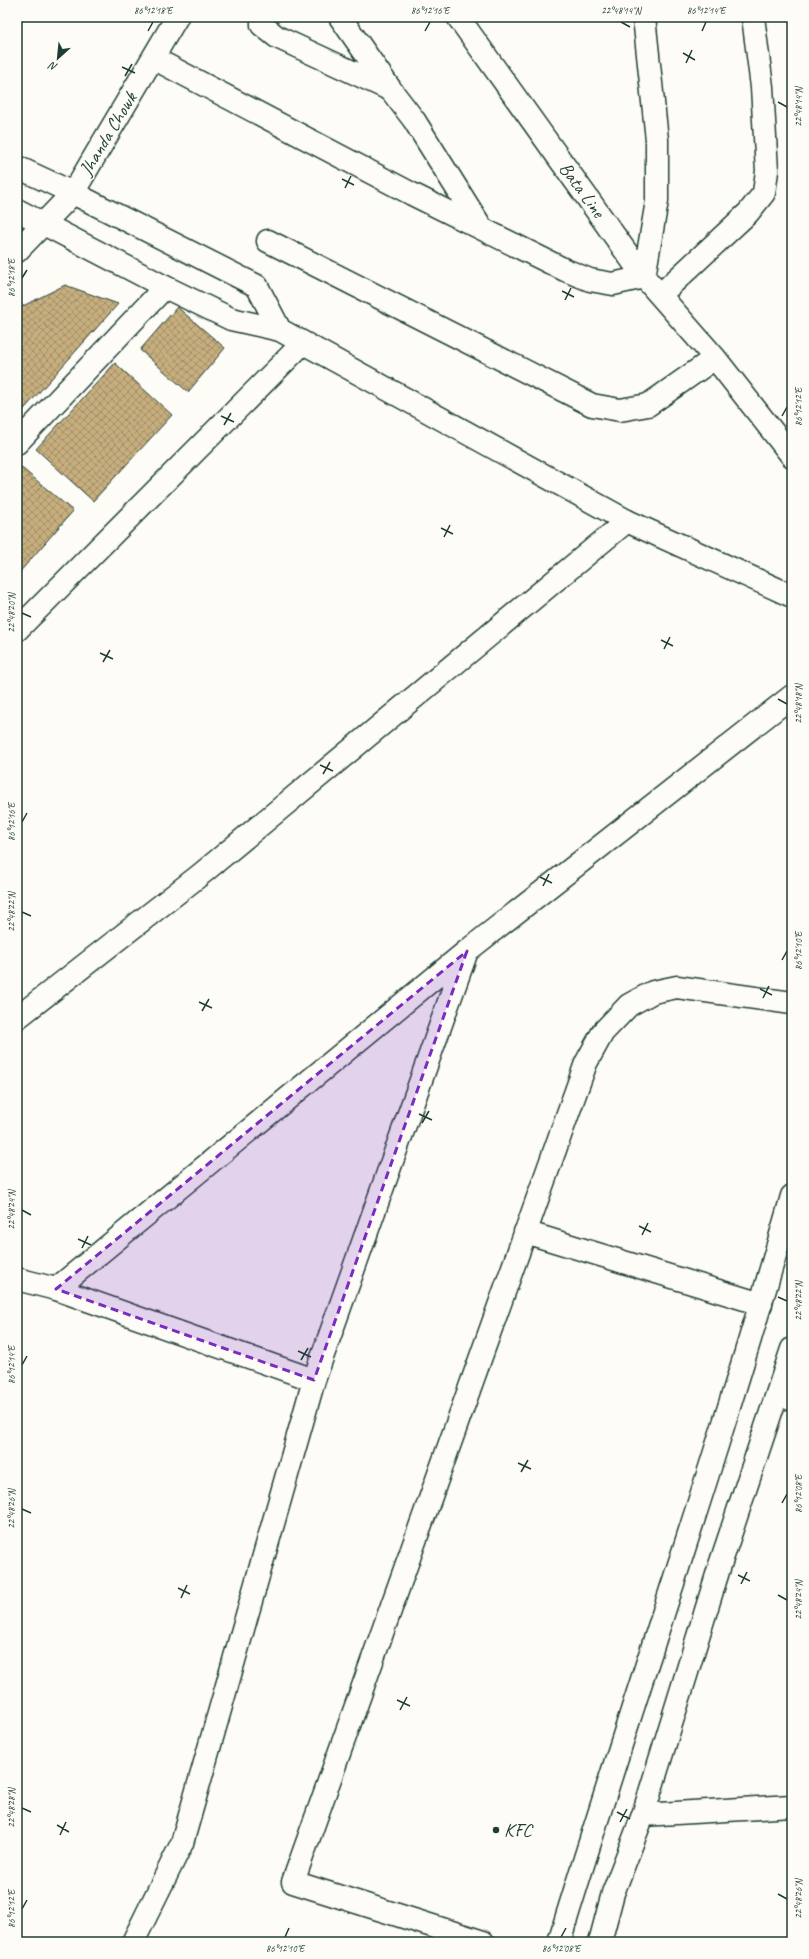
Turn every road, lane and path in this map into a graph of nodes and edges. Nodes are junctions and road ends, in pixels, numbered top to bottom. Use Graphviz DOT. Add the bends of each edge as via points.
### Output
graph roads {
  1 [pos="177,17"];
  2 [pos="262,17"];
  3 [pos="340,17"];
  4 [pos="458,17"];
  5 [pos="644,17"];
  6 [pos="753,17"];
  7 [pos="153,58"];
  8 [pos="390,90"];
  9 [pos="17,167"];
  10 [pos="73,192"];
  11 [pos="17,210"];
  12 [pos="44,224"];
  13 [pos="481,228"];
  14 [pos="268,241"];
  15 [pos="17,251"];
  16 [pos="644,277"];
  17 [pos="166,287"];
  18 [pos="660,295"];
  19 [pos="280,330"];
  20 [pos="302,344"];
  21 [pos="715,358"];
  22 [pos="17,443"];
  23 [pos="792,456"];
  24 [pos="626,521"];
  25 [pos="792,596"];
  26 [pos="17,630"];
  27 [pos="792,696"];
  28 [pos="467,951"];
  29 [pos="792,1003"];
  30 [pos="17,1018"];
  31 [pos="792,1196"];
  32 [pos="526,1232"];
  33 [pos="17,1278"];
  34 [pos="56,1289"];
  35 [pos="761,1304"];
  36 [pos="792,1349"];
  37 [pos="314,1380"];
  38 [pos="785,1396"];
  39 [pos="792,1806"];
  40 [pos="643,1816"];
  41 [pos="133,1942"];
  42 [pos="483,1942"];
  43 [pos="558,1942"];
  44 [pos="600,1942"];
  1 -- 7 [label="street, Jhanda Chowk"];
  2 -- 8 [label="street" via="262,25 277,37"];
  3 -- 8 [label="street"];
  4 -- 16 [label="street, Bata Line"];
  5 -- 16 [label="street" via="657,140 657,201"];
  6 -- 18 [label="street" via="763,94 767,171 764,193 748,213"];
  7 -- 10 [label="street, Jhanda Chowk"];
  7 -- 13 [label="street"];
  8 -- 13 [label="street" via="414,120"];
  9 -- 10 [label="street"];
  10 -- 12 [label="street, Jhanda Chowk"];
  10 -- 19 [label="street" via="257,286"];
  11 -- 12 [label="street"];
  12 -- 15 [label="street, Jhanda Chowk"];
  12 -- 17 [label="street"];
  13 -- 16 [label="street" via="590,280 613,284"];
  14 -- 21 [label="street" via="592,405 620,410 648,405"];
  16 -- 18 [label="street, Bata Line"];
  17 -- 19 [label="street" via="231,319"];
  17 -- 22 [label="street"];
  18 -- 21 [label="street, Bata Line"];
  19 -- 20 [label="street"];
  20 -- 24 [label="street"];
  20 -- 26 [label="street"];
  21 -- 23 [label="street, Bata Line"];
  24 -- 25 [label="street"];
  24 -- 30 [label="street" via="200,875"];
  27 -- 28 [label="street"];
  28 -- 34 [label="street"];
  28 -- 37 [label="street"];
  29 -- 32 [label="street" via="677,987 653,992 629,1005 603,1032 586,1063"];
  31 -- 35 [label="street"];
  32 -- 35 [label="street"];
  32 -- 42 [label="street" via="293,1882"];
  33 -- 34 [label="street"];
  34 -- 37 [label="street"];
  35 -- 43 [label="street"];
  36 -- 38 [label="street"];
  37 -- 41 [label="street" via="182,1843"];
  38 -- 40 [label="street" via="720,1565"];
  39 -- 40 [label="street"];
  40 -- 44 [label="street" via="613,1893"];
}
